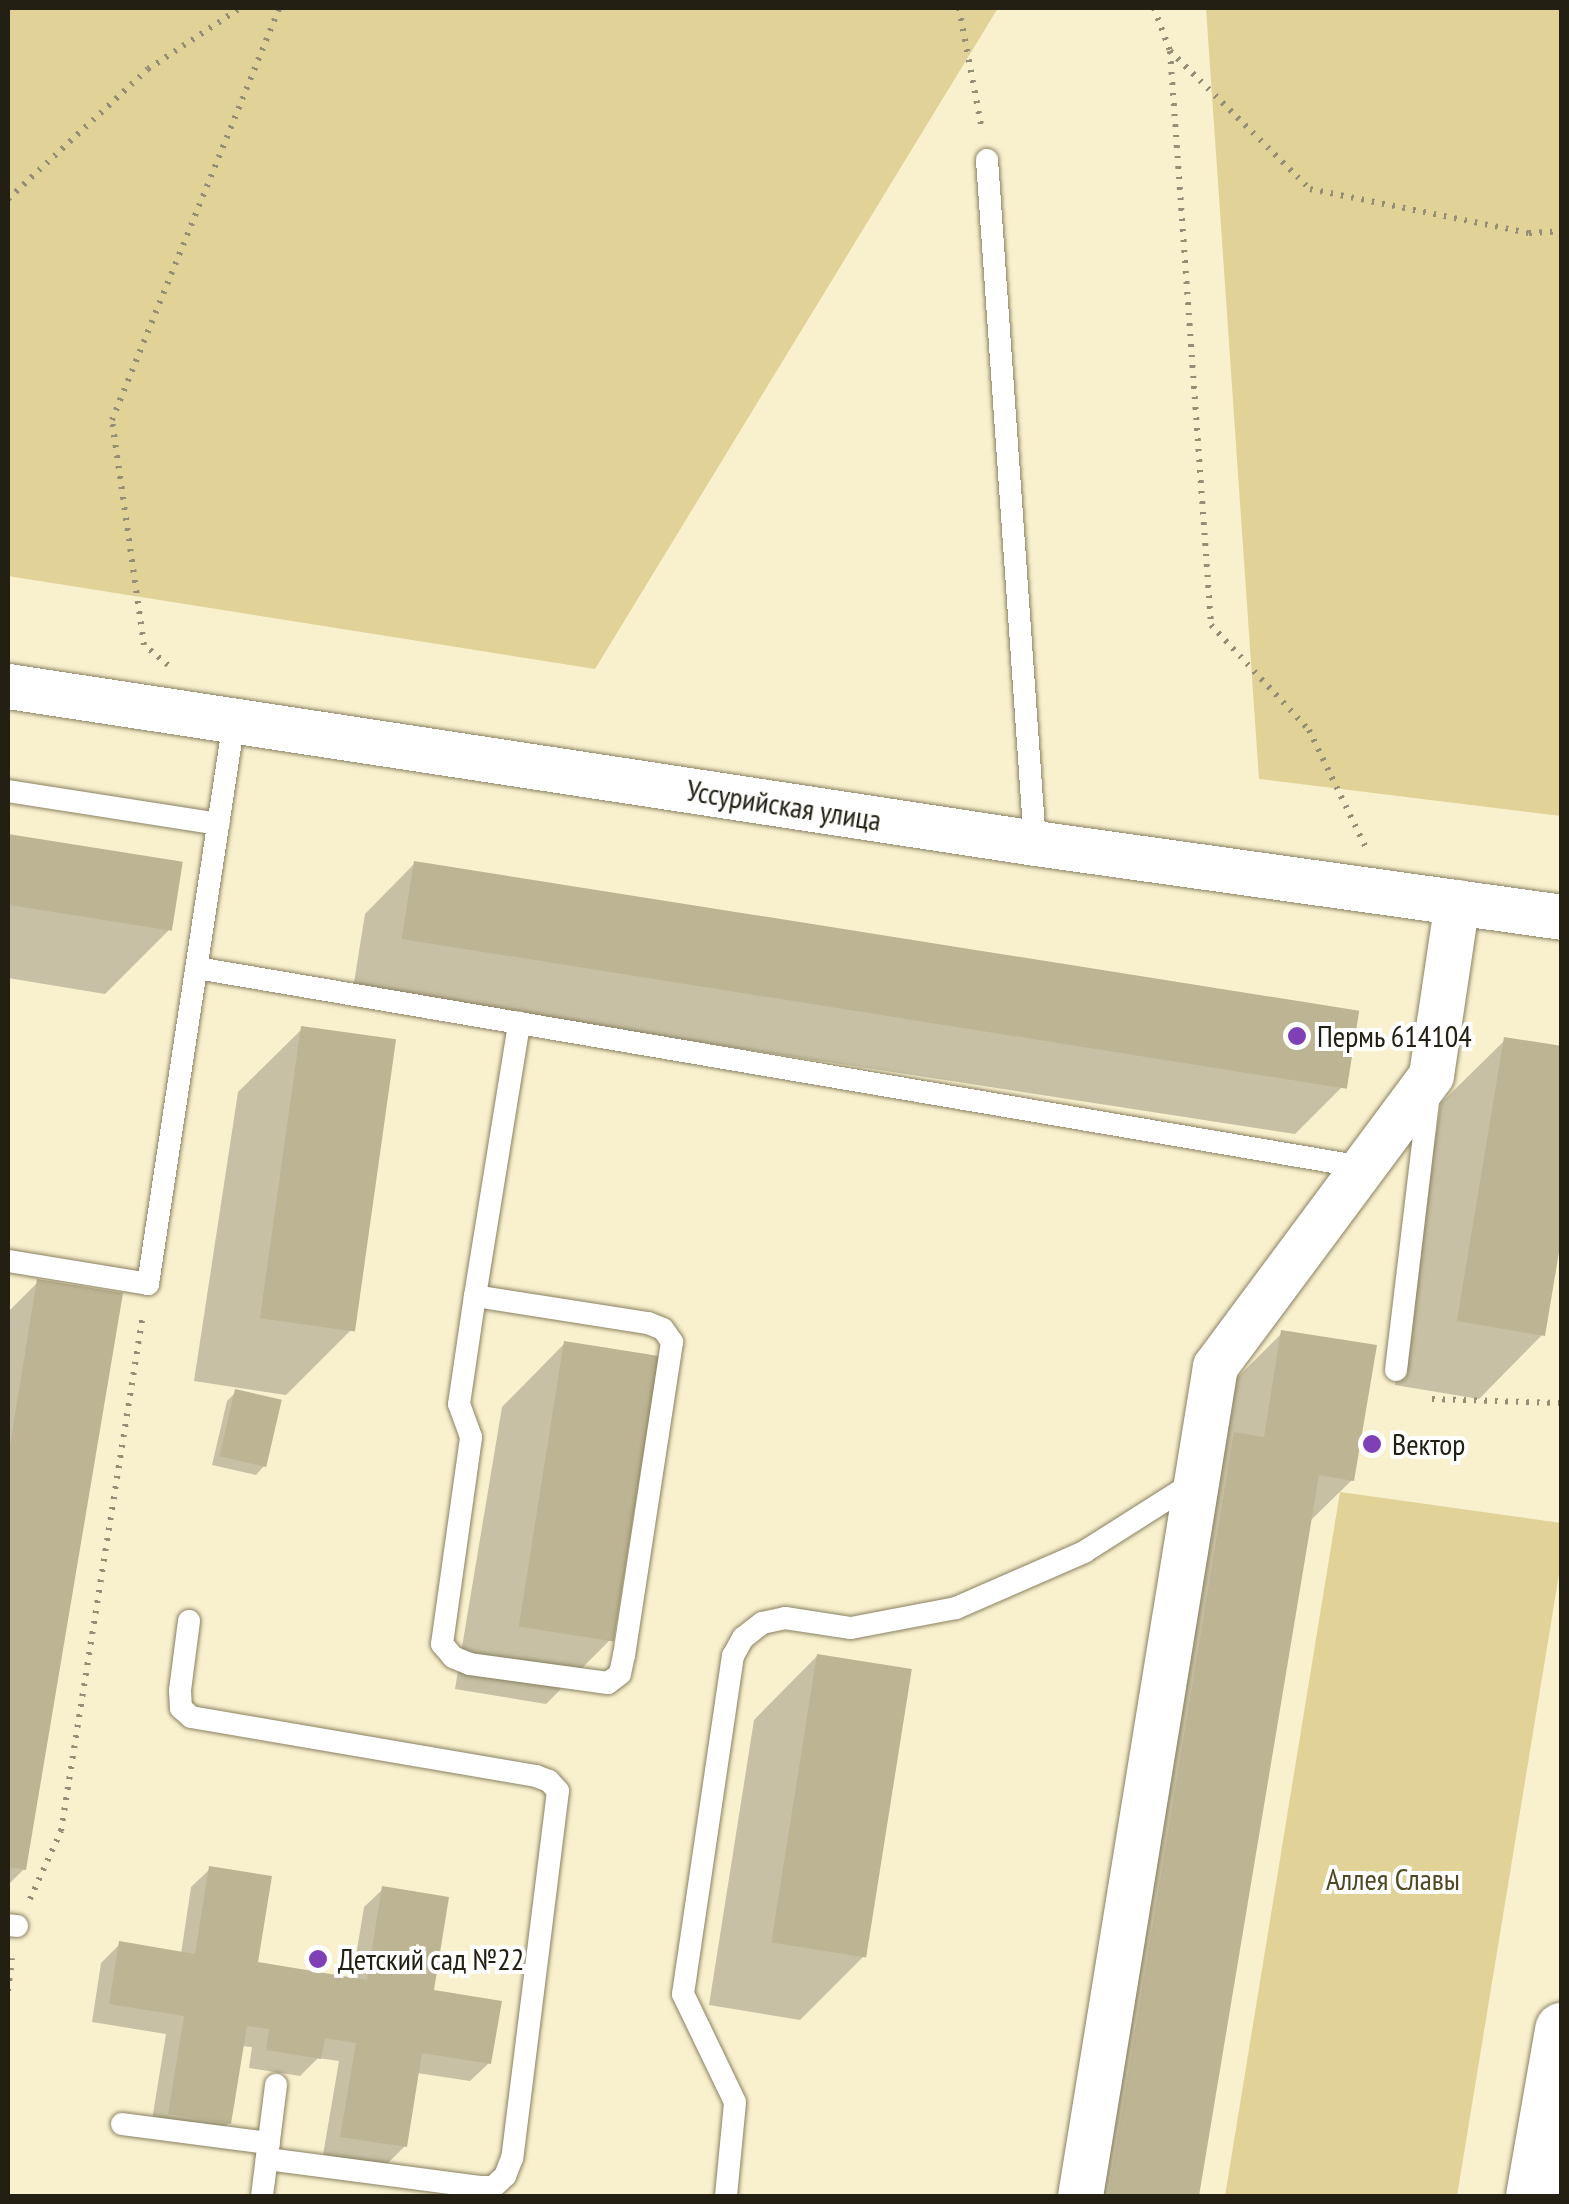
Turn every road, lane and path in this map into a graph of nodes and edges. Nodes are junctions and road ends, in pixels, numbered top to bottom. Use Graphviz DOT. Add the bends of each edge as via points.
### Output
graph roads {
  1 [pos="240,8"];
  2 [pos="279,8"];
  3 [pos="959,8"];
  4 [pos="1154,8"];
  5 [pos="1170,50"];
  6 [pos="987,160"];
  7 [pos="8,199"];
  8 [pos="1562,231"];
  9 [pos="174,670"];
  10 [pos="8,686"];
  11 [pos="234,721"];
  12 [pos="8,791"];
  13 [pos="218,824"];
  14 [pos="1035,843"];
  15 [pos="1387,892"];
  16 [pos="1457,902"];
  17 [pos="1562,916"];
  18 [pos="196,968"];
  19 [pos="519,1022"];
  20 [pos="1431,1075"];
  21 [pos="1363,1167"];
  22 [pos="8,1261"];
  23 [pos="148,1284"];
  24 [pos="475,1296"];
  25 [pos="1396,1370"];
  26 [pos="1432,1399"];
  27 [pos="1561,1404"];
  28 [pos="1196,1481"];
  29 [pos="190,1621"];
  30 [pos="12,1926"];
  31 [pos="8,1991"];
  32 [pos="1562,2030"];
  33 [pos="276,2085"];
  34 [pos="122,2124"];
  35 [pos="268,2151"];
  36 [pos="262,2196"];
  37 [pos="726,2196"];
  38 [pos="1080,2196"];
  39 [pos="1534,2196"];
  1 -- 7 [label="path" via="148,69"];
  2 -- 9 [label="path" via="112,420 144,645"];
  3 -- 6 [label="path"];
  4 -- 5 [label="path"];
  5 -- 8 [label="path" via="1310,188 1529,233"];
  5 -- 15 [label="path" via="1211,625 1309,730"];
  6 -- 14 [label="lane"];
  10 -- 11 [label="street, Уссурийская улица"];
  11 -- 13 [label="lane"];
  11 -- 14 [label="street, Уссурийская улица"];
  12 -- 13 [label="lane"];
  13 -- 18 [label="lane"];
  14 -- 15 [label="street, Уссурийская улица"];
  15 -- 16 [label="street, Уссурийская улица"];
  16 -- 17 [label="street, Уссурийская улица"];
  16 -- 20 [label="street"];
  18 -- 19 [label="lane"];
  18 -- 23 [label="lane"];
  19 -- 21 [label="lane"];
  19 -- 24 [label="lane"];
  20 -- 21 [label="street"];
  20 -- 25 [label="lane"];
  21 -- 28 [label="street" via="1215,1366"];
  22 -- 23 [label="lane"];
  23 -- 30 [label="path" via="61,1830"];
  24 -- 24 [label="lane" via="459,1404 471,1437 442,1644 470,1664 608,1683 620,1674 624,1655 672,1342 648,1323"];
  26 -- 27 [label="path"];
  28 -- 37 [label="lane" via="1084,1552 956,1608 850,1628 784,1618 762,1623 743,1638 733,1656 683,1994 735,2102"];
  28 -- 38 [label="street"];
  29 -- 35 [label="lane" via="180,1690 181,1708 191,1717 536,1776 558,1791 506,2176 493,2187 480,2187"];
  30 -- 31 [label="path"];
  32 -- 39 [label="street"];
  33 -- 35 [label="lane"];
  34 -- 35 [label="lane"];
  35 -- 36 [label="lane"];
}
